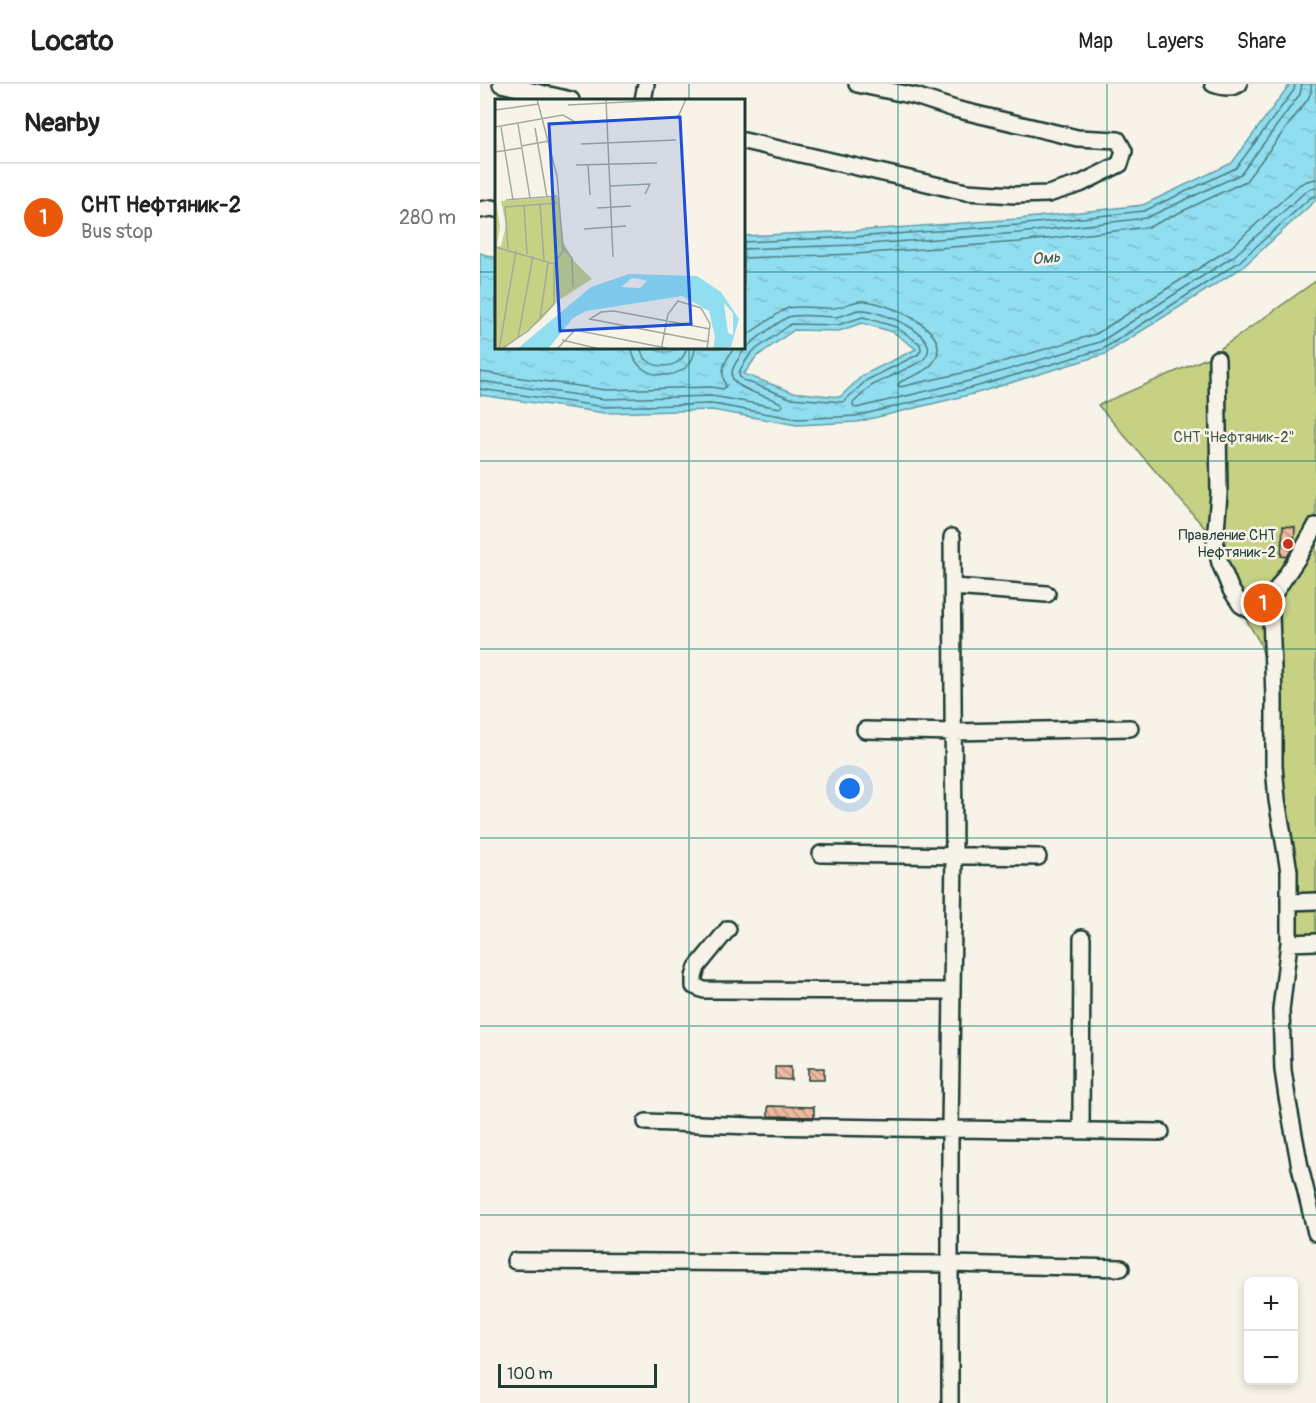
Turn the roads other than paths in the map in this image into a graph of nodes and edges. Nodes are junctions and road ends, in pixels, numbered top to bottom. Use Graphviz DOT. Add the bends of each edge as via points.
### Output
graph roads {
  1 [pos="501,84"];
  2 [pos="646,84"];
  3 [pos="857,84"];
  4 [pos="1213,84"];
  5 [pos="1239,84"];
  6 [pos="567,99"];
  7 [pos="643,99"];
  8 [pos="746,141"];
  9 [pos="495,209"];
  10 [pos="480,210"];
  11 [pos="1217,359"];
  12 [pos="1316,526"];
  13 [pos="952,537"];
  14 [pos="953,587"];
  15 [pos="1047,594"];
  16 [pos="1271,615"];
  17 [pos="1130,728"];
  18 [pos="865,730"];
  19 [pos="954,732"];
  20 [pos="822,854"];
  21 [pos="954,855"];
  22 [pos="1038,857"];
  23 [pos="1316,901"];
  24 [pos="1290,902"];
  25 [pos="728,929"];
  26 [pos="1082,938"];
  27 [pos="1316,942"];
  28 [pos="1289,943"];
  29 [pos="952,991"];
  30 [pos="646,1122"];
  31 [pos="950,1128"];
  32 [pos="1081,1130"];
  33 [pos="1161,1131"];
  34 [pos="1316,1233"];
  35 [pos="515,1261"];
  36 [pos="950,1264"];
  37 [pos="1121,1268"];
  38 [pos="950,1403"];
  1 -- 6 [label="street"];
  2 -- 7 [label="street"];
  3 -- 8 [label="street" via="1077,138 1118,140 1124,151 1120,164 1080,184 1048,194 1015,195 966,192"];
  4 -- 5 [label="street"];
  9 -- 10 [label="street"];
  11 -- 16 [label="street" via="1219,494 1215,542 1231,590 1241,605"];
  12 -- 16 [label="street" via="1273,595"];
  13 -- 14 [label="street"];
  14 -- 15 [label="street"];
  14 -- 19 [label="street"];
  16 -- 24 [label="street" via="1274,766"];
  17 -- 19 [label="street"];
  18 -- 19 [label="street"];
  19 -- 21 [label="street"];
  20 -- 21 [label="street"];
  21 -- 22 [label="street"];
  21 -- 29 [label="street"];
  23 -- 24 [label="street"];
  24 -- 28 [label="street"];
  25 -- 29 [label="street" via="697,967 694,986 704,990"];
  26 -- 32 [label="street"];
  27 -- 28 [label="street"];
  28 -- 34 [label="street" via="1281,1010 1283,1070"];
  29 -- 31 [label="street"];
  30 -- 31 [label="street"];
  31 -- 32 [label="street"];
  31 -- 36 [label="street"];
  32 -- 33 [label="street"];
  35 -- 36 [label="street"];
  36 -- 37 [label="street"];
  36 -- 38 [label="street"];
}
